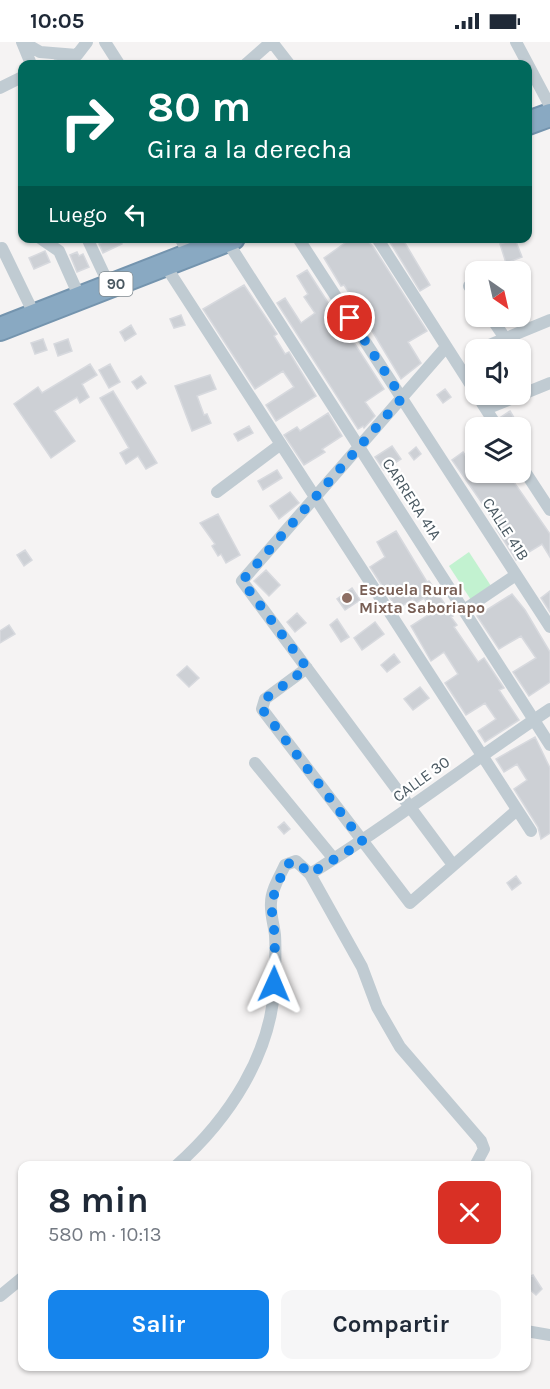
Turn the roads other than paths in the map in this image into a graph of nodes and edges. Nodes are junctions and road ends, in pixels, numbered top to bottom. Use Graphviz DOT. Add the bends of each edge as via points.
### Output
graph roads {
  1 [pos="22,42"];
  2 [pos="87,42"];
  3 [pos="105,42"];
  4 [pos="271,42"];
  5 [pos="516,42"];
  6 [pos="77,55"];
  7 [pos="29,60"];
  8 [pos="66,60"];
  9 [pos="116,60"];
  10 [pos="251,60"];
  11 [pos="286,60"];
  12 [pos="526,60"];
  13 [pos="532,72"];
  14 [pos="18,79"];
  15 [pos="0,88"];
  16 [pos="550,106"];
  17 [pos="550,115"];
  18 [pos="532,122"];
  19 [pos="47,243"];
  20 [pos="89,243"];
  21 [pos="211,243"];
  22 [pos="232,243"];
  23 [pos="301,243"];
  24 [pos="380,243"];
  25 [pos="185,247"];
  26 [pos="2,248"];
  27 [pos="165,265"];
  28 [pos="110,287"];
  29 [pos="80,298"];
  30 [pos="35,316"];
  31 [pos="550,320"];
  32 [pos="498,327"];
  33 [pos="0,329"];
  34 [pos="505,338"];
  35 [pos="446,347"];
  36 [pos="465,354"];
  37 [pos="454,359"];
  38 [pos="465,376"];
  39 [pos="550,383"];
  40 [pos="402,398"];
  41 [pos="483,405"];
  42 [pos="486,409"];
  43 [pos="491,417"];
  44 [pos="281,444"];
  45 [pos="359,448"];
  46 [pos="531,481"];
  47 [pos="217,492"];
  48 [pos="315,498"];
  49 [pos="550,510"];
  50 [pos="516,575"];
  51 [pos="464,610"];
  52 [pos="550,627"];
  53 [pos="307,668"];
  54 [pos="550,709"];
  55 [pos="534,720"];
  56 [pos="550,745"];
  57 [pos="482,755"];
  58 [pos="255,763"];
  59 [pos="410,807"];
  60 [pos="517,810"];
  61 [pos="531,831"];
  62 [pos="363,842"];
  63 [pos="334,860"];
  64 [pos="453,865"];
  65 [pos="310,874"];
  66 [pos="181,1161"];
  67 [pos="478,1161"];
  68 [pos="18,1281"];
  69 [pos="0,1296"];
  70 [pos="531,1332"];
  71 [pos="550,1335"];
  1 -- 6 [label="street" via="40,52"];
  1 -- 7 [label="street"];
  2 -- 6 [label="street"];
  3 -- 9 [label="street"];
  4 -- 10 [label="street"];
  4 -- 11 [label="street"];
  5 -- 12 [label="street"];
  6 -- 8 [label="street"];
  13 -- 16 [label="street"];
  14 -- 15 [label="street"];
  17 -- 18 [label="highway"];
  19 -- 29 [label="street" via="59,251"];
  20 -- 28 [label="street"];
  21 -- 25 [label="highway, 90"];
  22 -- 45 [label="street, CARRERA 41A"];
  23 -- 40 [label="street, CALLE 41B"];
  24 -- 35 [label="street"];
  25 -- 27 [label="highway, 90"];
  26 -- 30 [label="street"];
  27 -- 28 [label="highway, 90"];
  27 -- 44 [label="street"];
  28 -- 29 [label="highway, 90"];
  29 -- 30 [label="highway, 90"];
  30 -- 33 [label="highway, 90"];
  31 -- 34 [label="street"];
  32 -- 34 [label="street"];
  35 -- 37 [label="street"];
  35 -- 40 [label="street"];
  36 -- 37 [label="street"];
  37 -- 38 [label="street"];
  39 -- 42 [label="street"];
  40 -- 45 [label="street"];
  40 -- 50 [label="street, CALLE 41B"];
  41 -- 42 [label="street"];
  42 -- 43 [label="street"];
  44 -- 47 [label="street"];
  44 -- 48 [label="street"];
  45 -- 48 [label="street"];
  45 -- 51 [label="street, CARRERA 41A"];
  46 -- 49 [label="street"];
  48 -- 53 [label="street" via="242,581"];
  48 -- 57 [label="street"];
  50 -- 51 [label="street"];
  50 -- 52 [label="street, CALLE 41B"];
  51 -- 55 [label="street, CARRERA 41A"];
  53 -- 59 [label="street"];
  53 -- 62 [label="street" via="265,699 262,709"];
  54 -- 55 [label="street, CALLE 30"];
  55 -- 56 [label="street, CARRERA 41A"];
  55 -- 57 [label="street, CALLE 30"];
  57 -- 59 [label="street, CALLE 30"];
  57 -- 60 [label="street"];
  58 -- 63 [label="street"];
  59 -- 62 [label="street, CALLE 30"];
  59 -- 64 [label="street"];
  60 -- 61 [label="street"];
  60 -- 64 [label="street"];
  62 -- 63 [label="street, CALLE 30"];
  62 -- 64 [label="street" via="410,903"];
  63 -- 65 [label="street, CALLE 30"];
  65 -- 66 [label="street" via="296,861 285,865 275,888 271,903 274,984 265,1039 247,1081"];
  65 -- 67 [label="street" via="362,967 377,1007 400,1047 481,1141 484,1149"];
  68 -- 69 [label="street"];
  70 -- 71 [label="street"];
}
